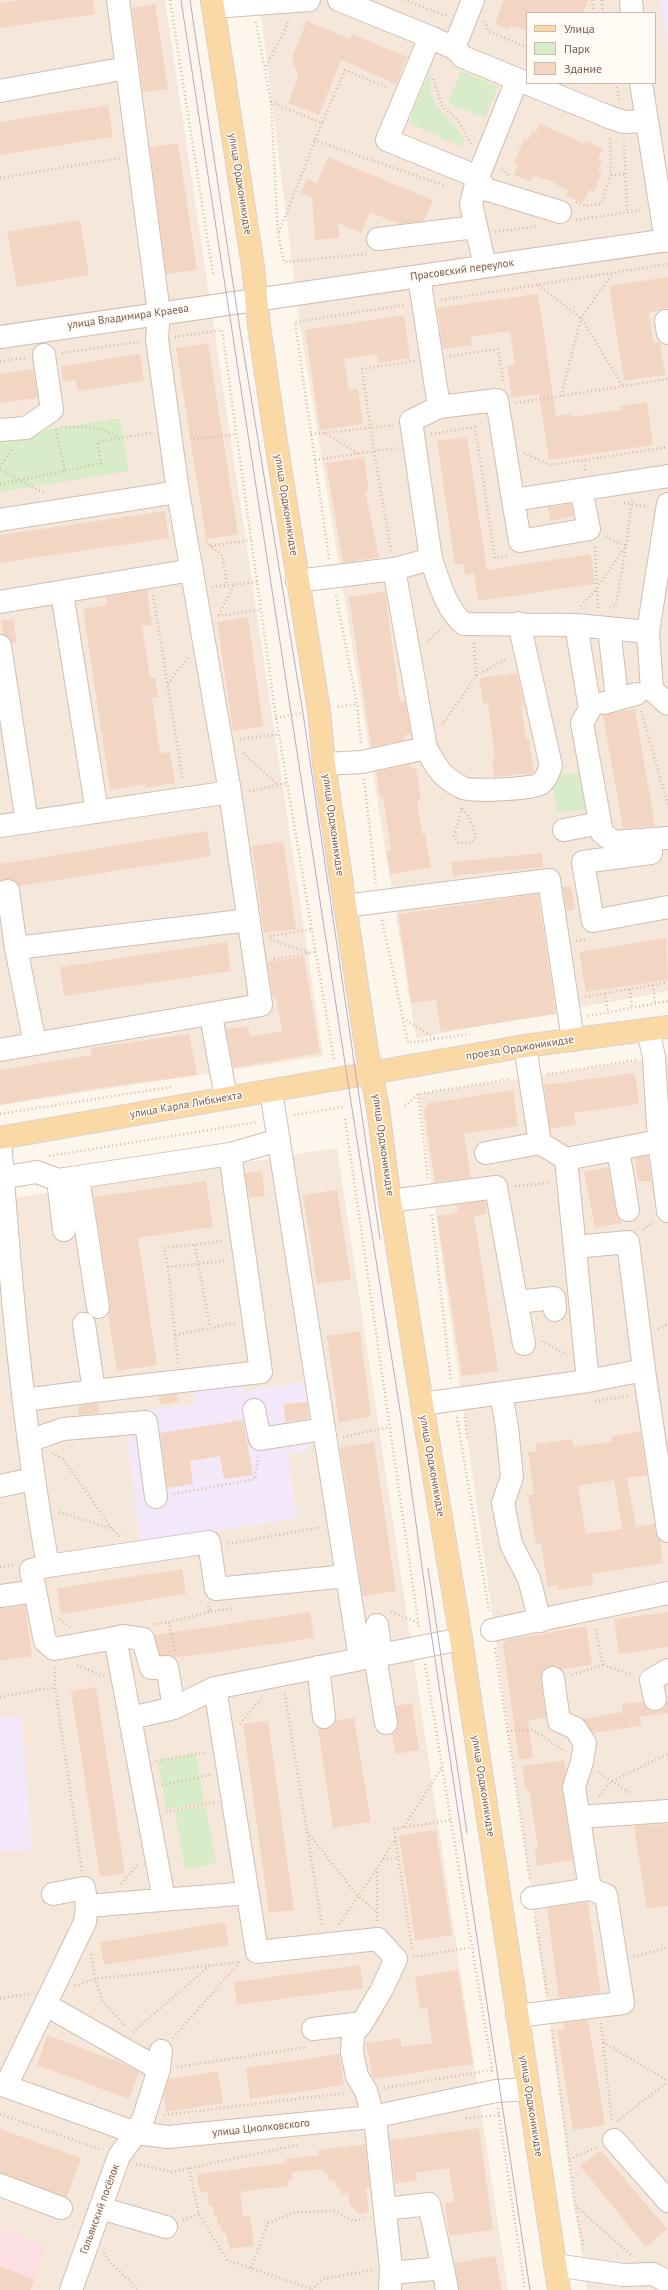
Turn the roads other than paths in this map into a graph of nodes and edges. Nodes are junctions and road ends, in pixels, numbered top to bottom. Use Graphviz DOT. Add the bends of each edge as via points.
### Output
graph roads {
  1 [pos="118,0"];
  2 [pos="339,0"];
  3 [pos="473,0"];
  4 [pos="631,0"];
  5 [pos="300,1"];
  6 [pos="212,3"];
  7 [pos="368,5"];
  8 [pos="632,12"];
  9 [pos="441,43"];
  10 [pos="128,68"];
  11 [pos="517,80"];
  12 [pos="526,84"];
  13 [pos="527,84"];
  14 [pos="641,84"];
  15 [pos="0,91"];
  16 [pos="646,121"];
  17 [pos="475,187"];
  18 [pos="565,206"];
  19 [pos="475,227"];
  20 [pos="378,239"];
  21 [pos="667,240"];
  22 [pos="485,266"];
  23 [pos="419,276"];
  24 [pos="256,298"];
  25 [pos="159,313"];
  26 [pos="668,321"];
  27 [pos="668,333"];
  28 [pos="0,337"];
  29 [pos="44,355"];
  30 [pos="439,407"];
  31 [pos="0,430"];
  32 [pos="668,476"];
  33 [pos="582,490"];
  34 [pos="178,492"];
  35 [pos="513,500"];
  36 [pos="668,504"];
  37 [pos="0,520"];
  38 [pos="431,559"];
  39 [pos="394,570"];
  40 [pos="194,579"];
  41 [pos="297,581"];
  42 [pos="62,593"];
  43 [pos="0,602"];
  44 [pos="519,623"];
  45 [pos="570,624"];
  46 [pos="609,628"];
  47 [pos="648,632"];
  48 [pos="0,646"];
  49 [pos="668,704"];
  50 [pos="590,709"];
  51 [pos="426,748"];
  52 [pos="324,764"];
  53 [pos="230,793"];
  54 [pos="97,812"];
  55 [pos="27,822"];
  56 [pos="600,823"];
  57 [pos="0,826"];
  58 [pos="564,830"];
  59 [pos="668,838"];
  60 [pos="668,851"];
  61 [pos="0,893"];
  62 [pos="345,906"];
  63 [pos="668,907"];
  64 [pos="249,920"];
  65 [pos="16,948"];
  66 [pos="210,1016"];
  67 [pos="658,1029"];
  68 [pos="573,1040"];
  69 [pos="35,1044"];
  70 [pos="525,1046"];
  71 [pos="0,1050"];
  72 [pos="372,1073"];
  73 [pos="272,1091"];
  74 [pos="226,1098"];
  75 [pos="0,1138"];
  76 [pos="279,1140"];
  77 [pos="659,1140"];
  78 [pos="540,1143"];
  79 [pos="618,1149"];
  80 [pos="486,1153"];
  81 [pos="230,1154"];
  82 [pos="566,1159"];
  83 [pos="2,1178"];
  84 [pos="68,1179"];
  85 [pos="390,1201"];
  86 [pos="628,1210"];
  87 [pos="668,1211"];
  88 [pos="64,1230"];
  89 [pos="575,1246"];
  90 [pos="5,1276"];
  91 [pos="517,1302"];
  92 [pos="98,1307"];
  93 [pos="555,1310"];
  94 [pos="84,1324"];
  95 [pos="523,1339"];
  96 [pos="644,1370"];
  97 [pos="588,1374"];
  98 [pos="94,1391"];
  99 [pos="501,1394"];
  100 [pos="24,1400"];
  101 [pos="422,1404"];
  102 [pos="254,1410"];
  103 [pos="325,1435"];
  104 [pos="29,1441"];
  105 [pos="33,1479"];
  106 [pos="0,1486"];
  107 [pos="156,1497"];
  108 [pos="668,1531"];
  109 [pos="48,1566"];
  110 [pos="347,1576"];
  111 [pos="35,1592"];
  112 [pos="668,1593"];
  113 [pos="0,1596"];
  114 [pos="540,1621"];
  115 [pos="377,1625"];
  116 [pos="492,1630"];
  117 [pos="115,1638"];
  118 [pos="461,1639"];
  119 [pos="372,1657"];
  120 [pos="318,1667"];
  121 [pos="553,1678"];
  122 [pos="215,1688"];
  123 [pos="174,1708"];
  124 [pos="324,1716"];
  125 [pos="131,1718"];
  126 [pos="386,1723"];
  127 [pos="668,1811"];
  128 [pos="580,1817"];
  129 [pos="590,1889"];
  130 [pos="248,1893"];
  131 [pos="54,1894"];
  132 [pos="532,1898"];
  133 [pos="93,1899"];
  134 [pos="164,1899"];
  135 [pos="46,2005"];
  136 [pos="517,2016"];
  137 [pos="362,2023"];
  138 [pos="313,2029"];
  139 [pos="3,2085"];
  140 [pos="528,2089"];
  141 [pos="372,2117"];
  142 [pos="140,2125"];
  143 [pos="614,2140"];
  144 [pos="0,2185"];
  145 [pos="668,2201"];
  146 [pos="61,2208"];
  147 [pos="100,2208"];
  148 [pos="385,2211"];
  149 [pos="166,2227"];
  150 [pos="555,2265"];
  151 [pos="443,2268"];
  152 [pos="663,2273"];
  153 [pos="391,2277"];
  154 [pos="71,2290"];
  155 [pos="447,2290"];
  156 [pos="559,2290"];
  1 -- 10 [label="street"];
  2 -- 7 [label="street"];
  3 -- 9 [label="street"];
  4 -- 8 [label="street"];
  5 -- 6 [label="street"];
  6 -- 24 [label="main road, улица Орджоникидзе"];
  7 -- 9 [label="street"];
  9 -- 11 [label="street" via="462,57"];
  9 -- 17 [label="street" via="387,140"];
  10 -- 15 [label="street"];
  10 -- 25 [label="street"];
  11 -- 12 [label="street"];
  11 -- 17 [label="street"];
  13 -- 16 [label="street" via="616,120"];
  14 -- 16 [label="street"];
  16 -- 21 [label="street"];
  17 -- 18 [label="street"];
  17 -- 19 [label="street" via="471,204"];
  19 -- 20 [label="street"];
  19 -- 22 [label="street"];
  21 -- 22 [label="street, Прасовский переулок"];
  22 -- 23 [label="street, Прасовский переулок"];
  23 -- 24 [label="street, Прасовский переулок"];
  23 -- 30 [label="street"];
  24 -- 25 [label="street, улица Владимира Краева"];
  24 -- 41 [label="main road, улица Орджоникидзе"];
  25 -- 28 [label="street, улица Владимира Краева"];
  25 -- 34 [label="street" via="157,339"];
  26 -- 27 [label="street"];
  29 -- 31 [label="street" via="54,419 26,428"];
  30 -- 35 [label="street" via="497,400"];
  30 -- 38 [label="street" via="411,421"];
  32 -- 33 [label="street"];
  33 -- 35 [label="street"];
  33 -- 35 [label="street" via="589,529 520,541"];
  34 -- 37 [label="street"];
  34 -- 40 [label="street"];
  36 -- 47 [label="street"];
  38 -- 39 [label="street"];
  38 -- 44 [label="street" via="455,616 464,624"];
  39 -- 41 [label="street"];
  39 -- 51 [label="street"];
  40 -- 42 [label="street" via="151,578"];
  40 -- 53 [label="street" via="226,741"];
  41 -- 52 [label="main road, улица Орджоникидзе" via="319,711"];
  42 -- 43 [label="street"];
  42 -- 54 [label="street"];
  44 -- 45 [label="street"];
  44 -- 51 [label="street" via="551,766 547,777 539,785 490,791 463,799 439,772"];
  45 -- 46 [label="street"];
  45 -- 50 [label="street"];
  46 -- 47 [label="street"];
  46 -- 50 [label="street" via="631,700"];
  47 -- 49 [label="street" via="652,690"];
  48 -- 55 [label="street"];
  50 -- 56 [label="street" via="582,724"];
  51 -- 52 [label="street" via="362,762"];
  52 -- 62 [label="main road, улица Орджоникидзе"];
  53 -- 54 [label="street"];
  53 -- 64 [label="street"];
  54 -- 55 [label="street"];
  55 -- 57 [label="street"];
  56 -- 58 [label="street"];
  56 -- 59 [label="street" via="602,833 614,842"];
  60 -- 63 [label="street" via="583,862 593,921"];
  61 -- 65 [label="street" via="8,891"];
  62 -- 68 [label="street" via="549,880"];
  62 -- 72 [label="main road, улица Орджоникидзе"];
  64 -- 65 [label="street"];
  64 -- 66 [label="street" via="261,1005"];
  65 -- 69 [label="street"];
  66 -- 69 [label="street"];
  66 -- 74 [label="street"];
  67 -- 68 [label="main road, проезд Орджоникидзе"];
  67 -- 77 [label="street" via="654,1057"];
  68 -- 70 [label="main road, проезд Орджоникидзе"];
  69 -- 71 [label="street"];
  70 -- 72 [label="main road, проезд Орджоникидзе"];
  70 -- 78 [label="street"];
  72 -- 73 [label="main road, улица Карла Либкнехта"];
  72 -- 85 [label="main road, улица Орджоникидзе"];
  73 -- 74 [label="main road, улица Карла Либкнехта"];
  73 -- 76 [label="street"];
  74 -- 75 [label="main road, улица Карла Либкнехта"];
  75 -- 83 [label="street"];
  76 -- 81 [label="street"];
  76 -- 103 [label="street"];
  77 -- 79 [label="street"];
  77 -- 87 [label="street"];
  78 -- 80 [label="street"];
  78 -- 82 [label="street"];
  79 -- 82 [label="street"];
  79 -- 86 [label="street"];
  81 -- 84 [label="street"];
  81 -- 98 [label="street" via="261,1372"];
  82 -- 89 [label="street"];
  83 -- 84 [label="street" via="37,1172"];
  83 -- 90 [label="street"];
  84 -- 88 [label="street"];
  84 -- 92 [label="street"];
  85 -- 91 [label="street" via="496,1187"];
  85 -- 101 [label="main road, улица Орджоникидзе"];
  89 -- 96 [label="street" via="628,1242"];
  89 -- 97 [label="street"];
  90 -- 100 [label="street"];
  91 -- 93 [label="street" via="554,1298"];
  91 -- 95 [label="street"];
  94 -- 98 [label="street"];
  96 -- 97 [label="street"];
  96 -- 108 [label="street"];
  97 -- 99 [label="street"];
  98 -- 100 [label="street"];
  99 -- 101 [label="street" via="455,1408"];
  99 -- 114 [label="street" via="512,1476 503,1503 511,1544 529,1579"];
  100 -- 104 [label="street"];
  101 -- 118 [label="main road, улица Орджоникидзе"];
  102 -- 103 [label="street" via="260,1439"];
  103 -- 110 [label="street"];
  104 -- 105 [label="street"];
  104 -- 107 [label="street" via="63,1429 146,1422"];
  105 -- 106 [label="street"];
  105 -- 109 [label="street"];
  109 -- 110 [label="street" via="209,1542 212,1597"];
  109 -- 111 [label="street" via="31,1570"];
  110 -- 119 [label="street"];
  111 -- 113 [label="street"];
  111 -- 117 [label="street" via="44,1641 54,1649"];
  112 -- 114 [label="street"];
  114 -- 116 [label="street"];
  115 -- 119 [label="street"];
  117 -- 123 [label="street" via="122,1636 143,1639 151,1668 167,1667"];
  117 -- 125 [label="street"];
  118 -- 119 [label="street"];
  118 -- 136 [label="main road, улица Орджоникидзе"];
  119 -- 120 [label="street"];
  119 -- 126 [label="street"];
  120 -- 122 [label="street"];
  120 -- 124 [label="street"];
  121 -- 128 [label="street" via="559,1721 575,1728 585,1743 574,1787"];
  122 -- 123 [label="street"];
  122 -- 130 [label="street"];
  123 -- 125 [label="street"];
  125 -- 134 [label="street"];
  127 -- 128 [label="street"];
  128 -- 129 [label="street"];
  129 -- 132 [label="street"];
  129 -- 136 [label="street" via="606,1895 623,2003"];
  130 -- 134 [label="street"];
  130 -- 137 [label="street" via="257,1952 378,1939 405,1958"];
  131 -- 133 [label="street"];
  133 -- 134 [label="street"];
  133 -- 135 [label="street" via="85,1922"];
  135 -- 139 [label="street"];
  135 -- 142 [label="street, Гольянский посёлок" via="160,2060"];
  136 -- 140 [label="main road, улица Орджоникидзе"];
  137 -- 138 [label="street"];
  137 -- 141 [label="street" via="353,2034 352,2052 357,2076 366,2091"];
  139 -- 142 [label="street, улица Циолковского"];
  140 -- 141 [label="street, улица Циолковского" via="494,2081"];
  140 -- 150 [label="main road, улица Орджоникидзе"];
  141 -- 142 [label="street, улица Циолковского" via="168,2137"];
  141 -- 148 [label="street" via="376,2128"];
  142 -- 147 [label="street, Гольянский посёлок" via="119,2156"];
  143 -- 145 [label="street"];
  144 -- 146 [label="street"];
  147 -- 149 [label="street"];
  147 -- 154 [label="street, Гольянский посёлок"];
  148 -- 151 [label="street" via="429,2204"];
  148 -- 153 [label="street"];
  150 -- 152 [label="street" via="622,2275"];
  150 -- 156 [label="main road, улица Орджоникидзе"];
  151 -- 153 [label="street"];
  151 -- 155 [label="street"];
}
